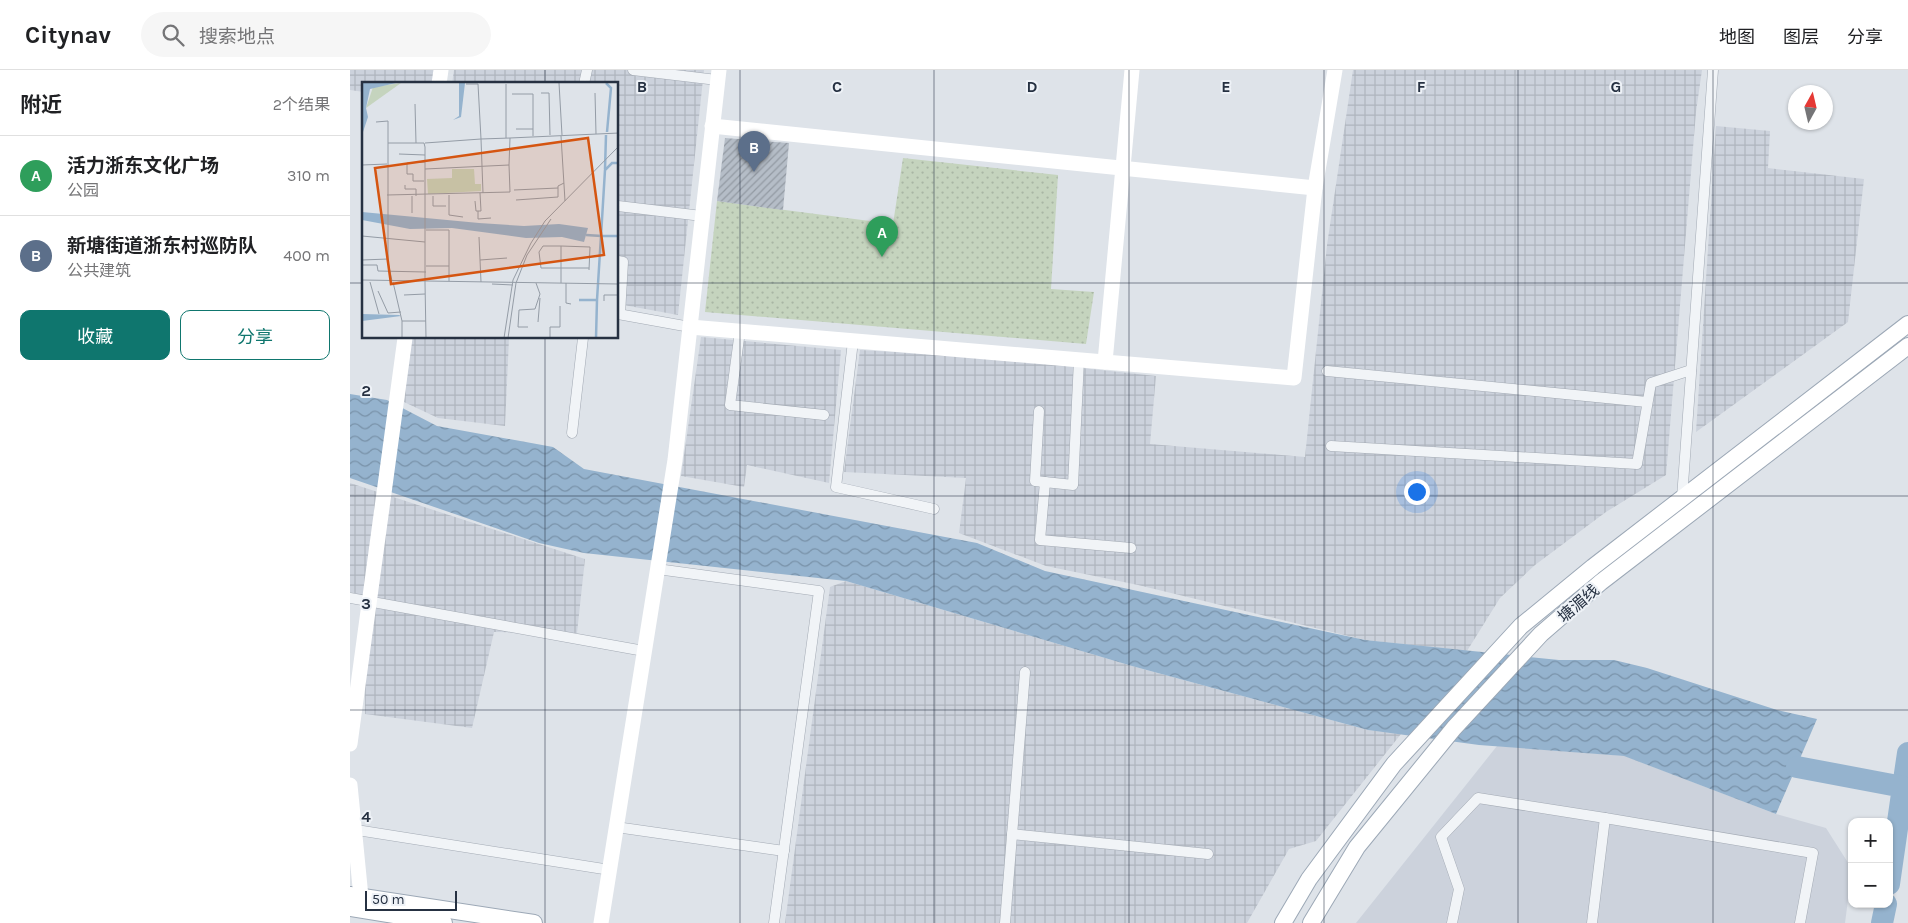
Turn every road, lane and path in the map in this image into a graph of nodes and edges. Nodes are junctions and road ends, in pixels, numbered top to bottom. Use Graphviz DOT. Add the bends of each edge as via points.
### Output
graph roads {
  1 [pos="633,70"];
  2 [pos="1132,70"];
  3 [pos="1335,70"];
  4 [pos="1713,70"];
  5 [pos="718,75"];
  6 [pos="712,126"];
  7 [pos="1122,168"];
  8 [pos="1316,188"];
  9 [pos="619,206"];
  10 [pos="702,216"];
  11 [pos="619,261"];
  12 [pos="619,314"];
  13 [pos="1908,324"];
  14 [pos="690,327"];
  15 [pos="740,331"];
  16 [pos="405,339"];
  17 [pos="583,339"];
  18 [pos="854,341"];
  19 [pos="1908,346"];
  20 [pos="1079,360"];
  21 [pos="1105,362"];
  22 [pos="1691,370"];
  23 [pos="1326,371"];
  24 [pos="1647,402"];
  25 [pos="1039,411"];
  26 [pos="824,415"];
  27 [pos="572,433"];
  28 [pos="1331,446"];
  29 [pos="1045,482"];
  30 [pos="1682,498"];
  31 [pos="934,509"];
  32 [pos="1131,548"];
  33 [pos="657,570"];
  34 [pos="350,598"];
  35 [pos="369,602"];
  36 [pos="644,651"];
  37 [pos="1026,672"];
  38 [pos="350,739"];
  39 [pos="350,785"];
  40 [pos="1605,818"];
  41 [pos="616,827"];
  42 [pos="352,829"];
  43 [pos="1012,834"];
  44 [pos="784,851"];
  45 [pos="1208,854"];
  46 [pos="610,870"];
  47 [pos="359,907"];
  48 [pos="444,923"];
  49 [pos="534,923"];
  50 [pos="601,923"];
  51 [pos="774,923"];
  52 [pos="1005,923"];
  53 [pos="1283,923"];
  54 [pos="1312,923"];
  55 [pos="1452,923"];
  56 [pos="1592,923"];
  57 [pos="1800,923"];
  1 -- 5 [label="street"];
  2 -- 7 [label="street"];
  3 -- 8 [label="street"];
  4 -- 22 [label="street"];
  5 -- 6 [label="street"];
  6 -- 7 [label="street"];
  6 -- 10 [label="street"];
  7 -- 8 [label="street"];
  7 -- 21 [label="street"];
  8 -- 21 [label="street" via="1294,378"];
  9 -- 10 [label="street"];
  10 -- 14 [label="street"];
  11 -- 12 [label="street" via="623,262"];
  12 -- 14 [label="street"];
  13 -- 30 [label="main road"];
  14 -- 15 [label="street"];
  14 -- 33 [label="street" via="675,460"];
  15 -- 18 [label="street"];
  15 -- 26 [label="street" via="730,405"];
  16 -- 35 [label="street"];
  17 -- 27 [label="street"];
  18 -- 20 [label="street"];
  18 -- 31 [label="street" via="836,487"];
  19 -- 54 [label="main road, 塘湄线" via="1601,582 1541,634 1454,728 1357,847"];
  20 -- 21 [label="street"];
  20 -- 29 [label="street" via="1073,484"];
  22 -- 24 [label="street" via="1651,383"];
  22 -- 30 [label="street"];
  23 -- 24 [label="street"];
  24 -- 28 [label="street" via="1636,464"];
  25 -- 29 [label="street" via="1035,481"];
  29 -- 32 [label="street" via="1040,540"];
  30 -- 53 [label="main road" via="1522,626 1394,764 1309,879"];
  33 -- 36 [label="street"];
  33 -- 44 [label="street" via="819,591"];
  34 -- 35 [label="street"];
  35 -- 36 [label="street"];
  35 -- 38 [label="street"];
  36 -- 41 [label="street"];
  37 -- 43 [label="street"];
  39 -- 42 [label="street"];
  40 -- 55 [label="street" via="1478,798 1441,837 1459,889"];
  40 -- 56 [label="street"];
  40 -- 57 [label="street" via="1813,853"];
  41 -- 44 [label="street"];
  41 -- 46 [label="street"];
  42 -- 46 [label="street"];
  42 -- 47 [label="street"];
  43 -- 45 [label="street"];
  43 -- 52 [label="street"];
  44 -- 51 [label="street"];
  46 -- 50 [label="street"];
  47 -- 48 [label="main road"];
  47 -- 49 [label="main road"];
}
